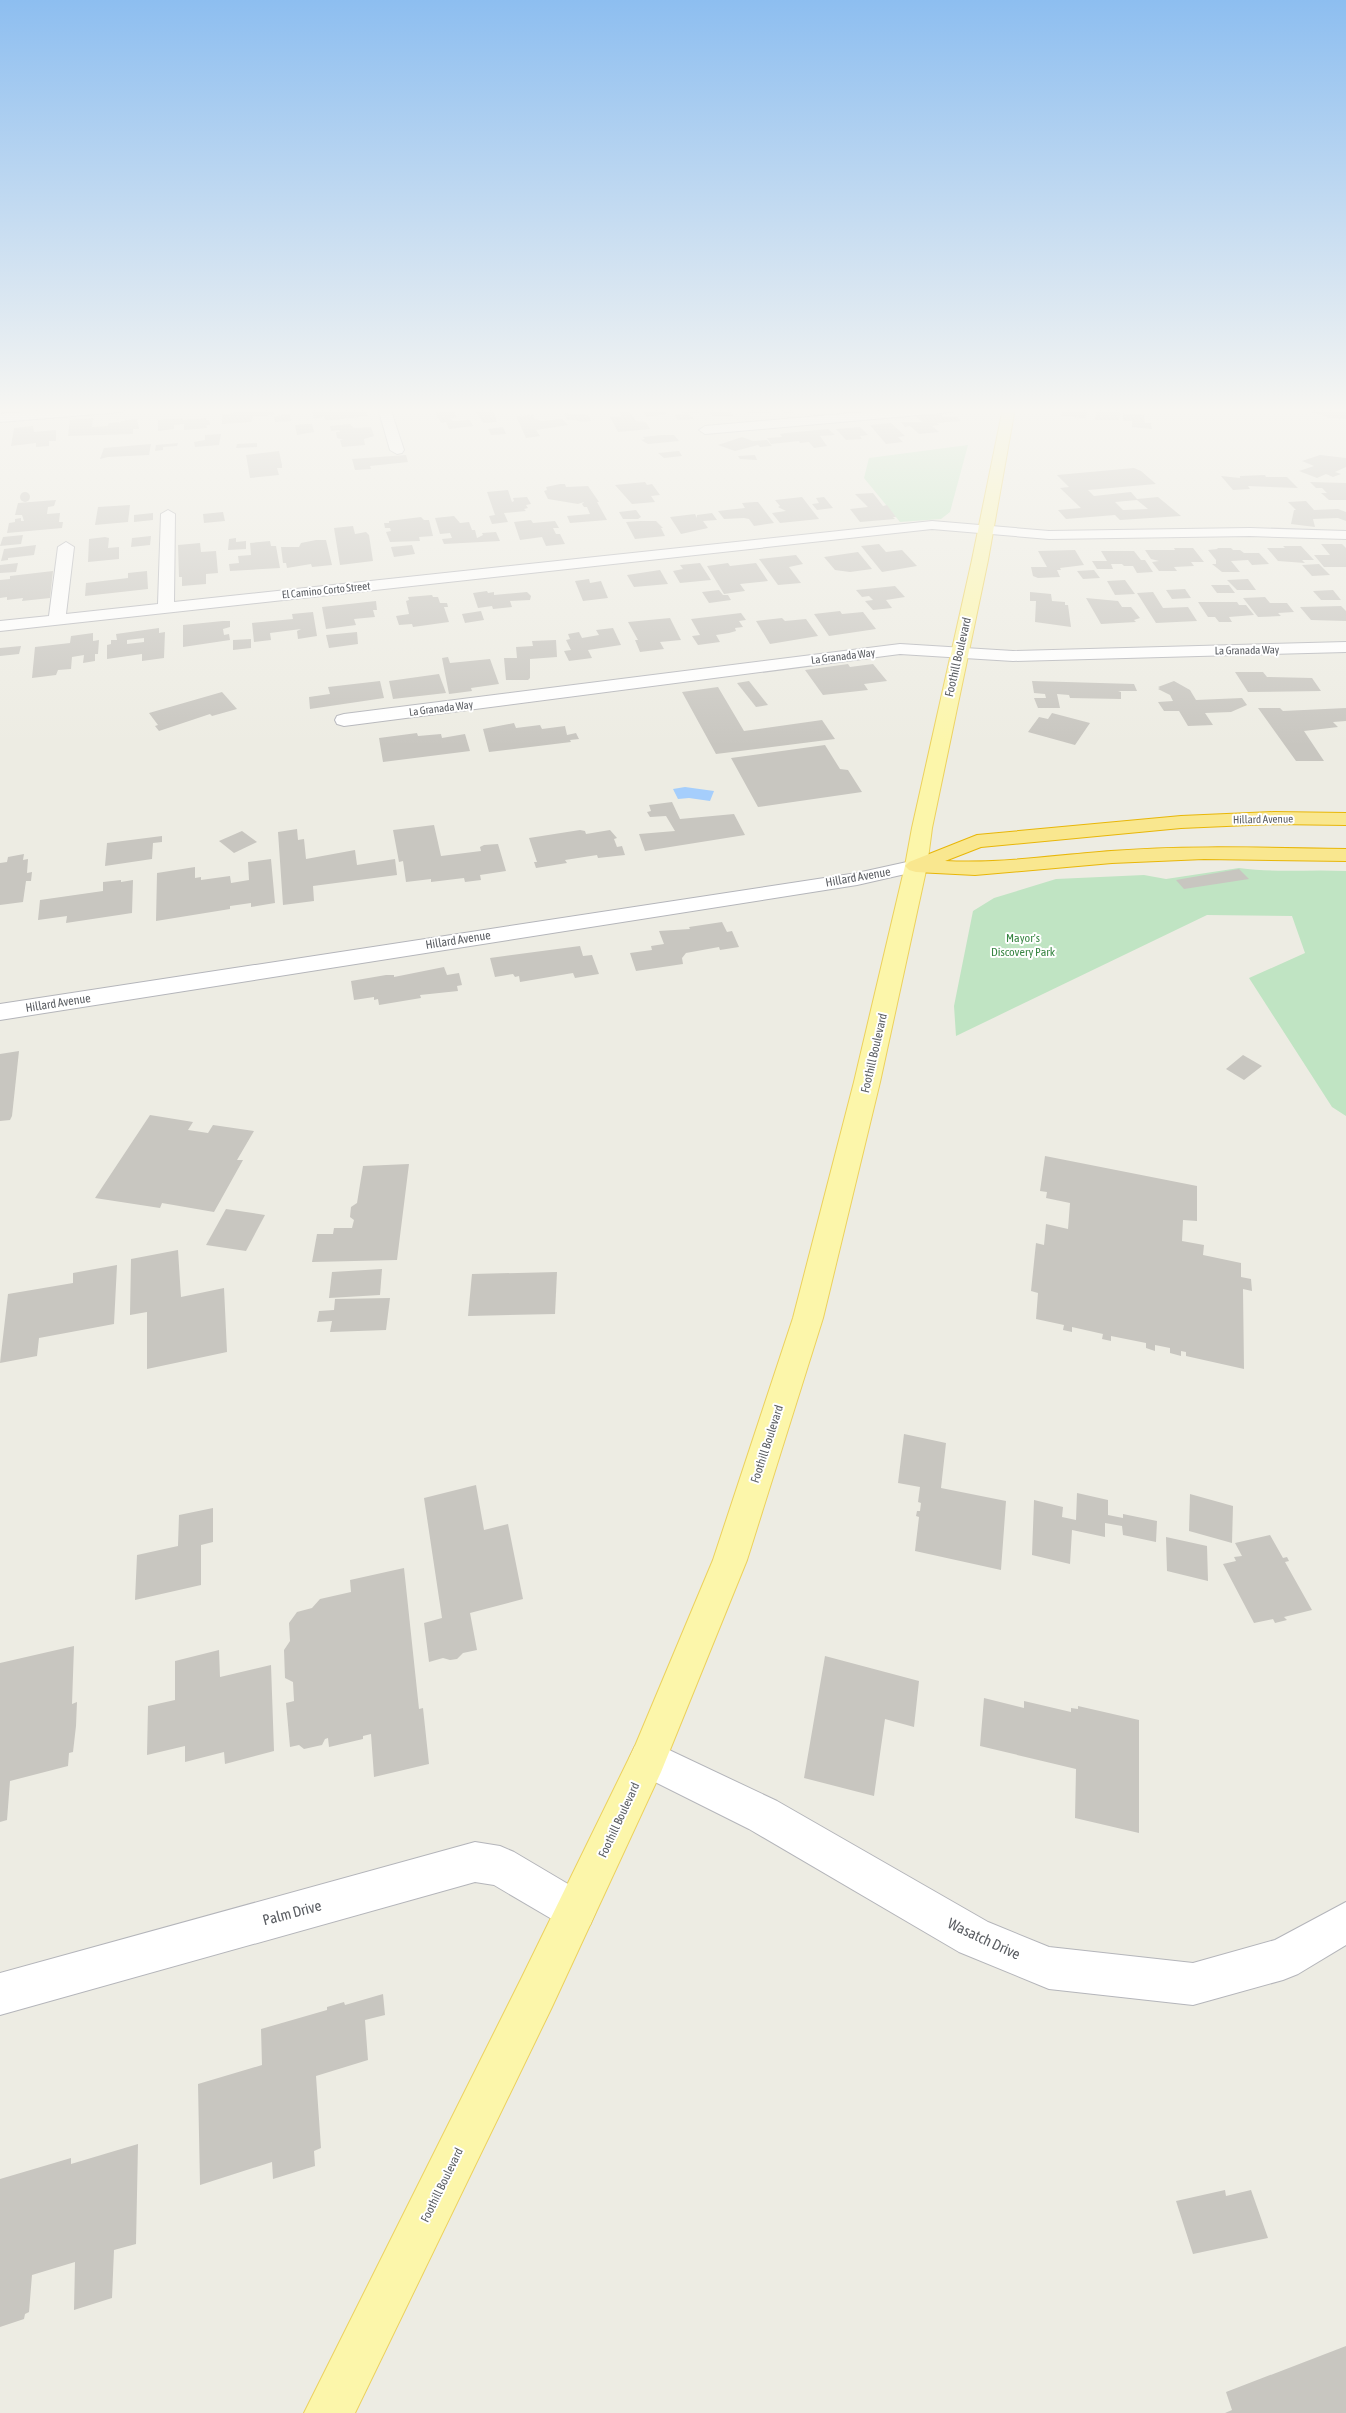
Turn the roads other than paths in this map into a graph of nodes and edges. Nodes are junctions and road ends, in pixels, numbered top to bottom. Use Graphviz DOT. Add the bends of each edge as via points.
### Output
graph roads {
  1 [pos="168,521"];
  2 [pos="987,521"];
  3 [pos="985,530"];
  4 [pos="1346,535"];
  5 [pos="66,547"];
  6 [pos="166,608"];
  7 [pos="57,620"];
  8 [pos="0,626"];
  9 [pos="1346,647"];
  10 [pos="960,652"];
  11 [pos="344,720"];
  12 [pos="1346,819"];
  13 [pos="1346,855"];
  14 [pos="916,866"];
  15 [pos="0,1012"];
  16 [pos="648,1759"];
  17 [pos="576,1911"];
  18 [pos="1346,1922"];
  19 [pos="0,1994"];
  20 [pos="329,2413"];
  1 -- 6 [label="street"];
  2 -- 3 [label="main road, Foothill Boulevard"];
  3 -- 4 [label="street, El Camino Corto Street" via="1049,534 1250,532"];
  3 -- 6 [label="street, El Camino Corto Street" via="932,525"];
  3 -- 10 [label="main road, Foothill Boulevard"];
  5 -- 7 [label="street"];
  6 -- 7 [label="street, El Camino Corto Street"];
  7 -- 8 [label="street, El Camino Corto Street"];
  9 -- 10 [label="street, La Granada Way" via="1013,656"];
  10 -- 11 [label="street, La Granada Way" via="900,649"];
  10 -- 14 [label="main road, Foothill Boulevard"];
  12 -- 14 [label="highway, Hillard Avenue" via="1181,822 977,841"];
  13 -- 14 [label="highway, Hillard Avenue" via="1204,853 975,869"];
  14 -- 15 [label="street, Hillard Avenue" via="840,881"];
  14 -- 16 [label="main road, Foothill Boulevard" via="864,1095 808,1318 730,1560"];
  16 -- 17 [label="main road, Foothill Boulevard"];
  16 -- 18 [label="street, Wasatch Drive" via="763,1815 974,1937 1049,1968 1193,1984 1283,1958"];
  17 -- 19 [label="street, Palm Drive" via="500,1866 475,1862"];
  17 -- 20 [label="main road, Foothill Boulevard"];
}
